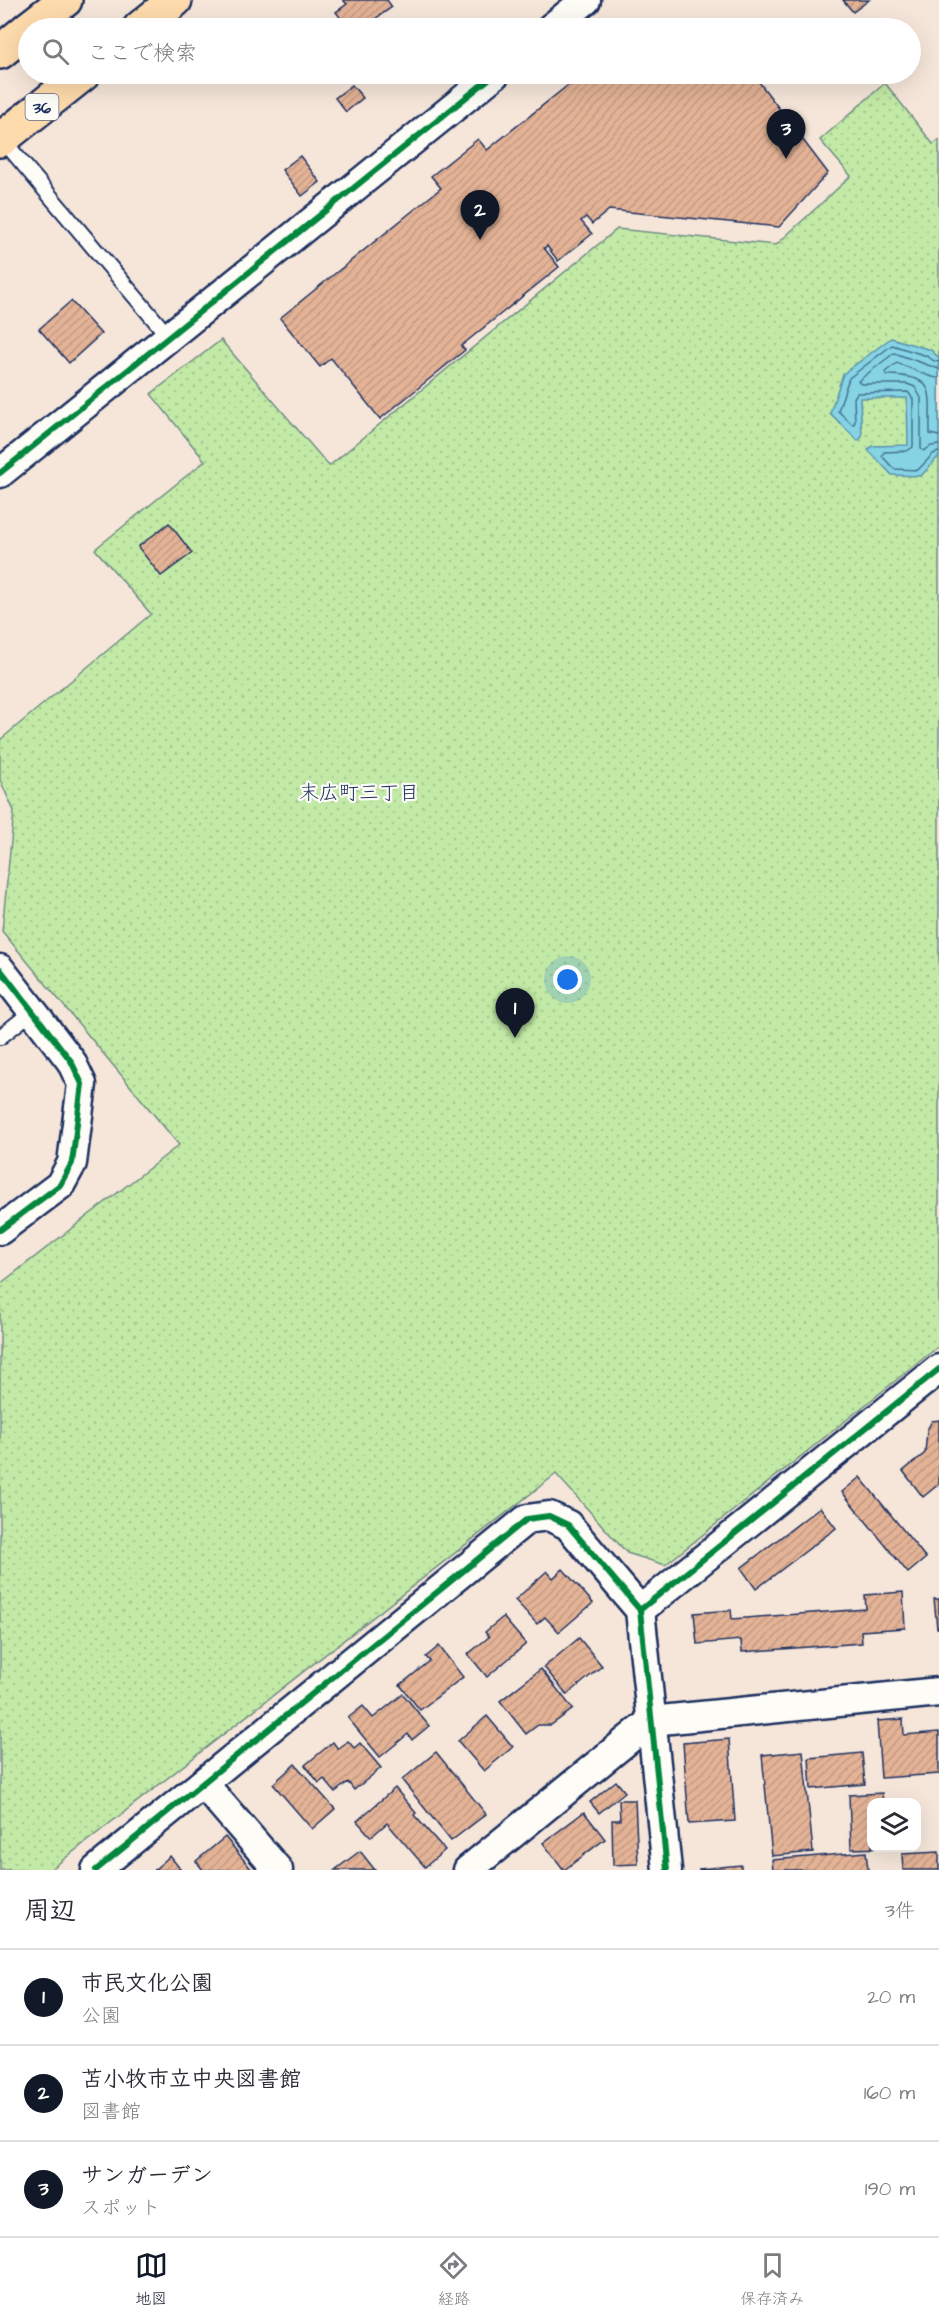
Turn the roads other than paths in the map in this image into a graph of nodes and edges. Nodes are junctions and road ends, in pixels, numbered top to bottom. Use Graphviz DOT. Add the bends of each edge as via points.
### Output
graph roads {
  1 [pos="65,0"];
  2 [pos="175,0"];
  3 [pos="586,0"];
  4 [pos="43,18"];
  5 [pos="152,18"];
  6 [pos="564,18"];
  7 [pos="18,38"];
  8 [pos="0,52"];
  9 [pos="70,84"];
  10 [pos="483,84"];
  11 [pos="1,139"];
  12 [pos="169,337"];
  13 [pos="0,473"];
  14 [pos="0,969"];
  15 [pos="33,1011"];
  16 [pos="0,1037"];
  17 [pos="0,1230"];
  18 [pos="939,1369"];
  19 [pos="640,1610"];
  20 [pos="939,1692"];
  21 [pos="651,1721"];
  22 [pos="203,1783"];
  23 [pos="96,1870"];
  24 [pos="278,1870"];
  25 [pos="468,1870"];
  26 [pos="667,1870"];
  1 -- 4 [label="highway"];
  2 -- 5 [label="highway"];
  3 -- 6 [label="street"];
  7 -- 8 [label="highway"];
  9 -- 11 [label="highway, 36"];
  10 -- 12 [label="street"];
  11 -- 12 [label="lane"];
  12 -- 13 [label="street"];
  14 -- 15 [label="street"];
  15 -- 16 [label="lane"];
  15 -- 17 [label="street" via="71,1061 82,1084 72,1163 60,1185"];
  18 -- 19 [label="street"];
  19 -- 21 [label="street"];
  19 -- 22 [label="street" via="568,1525 549,1516 527,1519"];
  20 -- 21 [label="street"];
  21 -- 25 [label="street"];
  21 -- 26 [label="street"];
  22 -- 23 [label="street"];
  22 -- 24 [label="street"];
}
